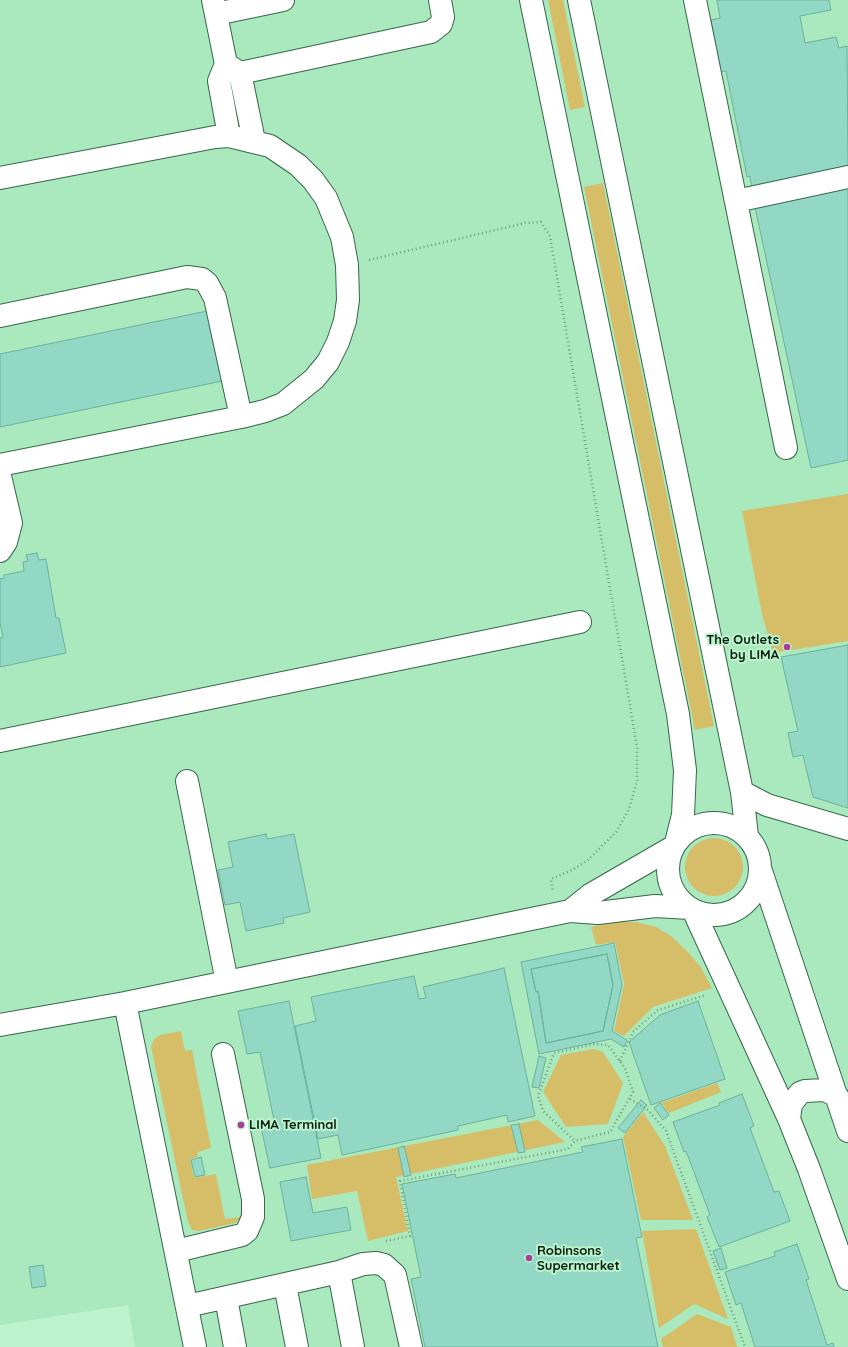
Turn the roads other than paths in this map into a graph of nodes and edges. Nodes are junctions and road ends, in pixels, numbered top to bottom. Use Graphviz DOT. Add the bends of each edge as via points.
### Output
graph roads {
  1 [pos="283,0"];
  2 [pos="440,0"];
  3 [pos="531,0"];
  4 [pos="580,0"];
  5 [pos="695,0"];
  6 [pos="215,7"];
  7 [pos="233,68"];
  8 [pos="229,136"];
  9 [pos="254,141"];
  10 [pos="848,177"];
  11 [pos="0,178"];
  12 [pos="736,201"];
  13 [pos="0,316"];
  14 [pos="241,417"];
  15 [pos="786,448"];
  16 [pos="0,465"];
  17 [pos="0,476"];
  18 [pos="0,551"];
  19 [pos="580,622"];
  20 [pos="0,741"];
  21 [pos="187,781"];
  22 [pos="742,792"];
  23 [pos="848,829"];
  24 [pos="747,836"];
  25 [pos="675,843"];
  26 [pos="760,868"];
  27 [pos="692,910"];
  28 [pos="564,912"];
  29 [pos="227,982"];
  30 [pos="124,1003"];
  31 [pos="0,1025"];
  32 [pos="223,1054"];
  33 [pos="842,1100"];
  34 [pos="789,1119"];
  35 [pos="848,1131"];
  36 [pos="176,1252"];
  37 [pos="339,1272"];
  38 [pos="848,1279"];
  39 [pos="285,1285"];
  40 [pos="226,1298"];
  41 [pos="187,1306"];
  42 [pos="195,1347"];
  43 [pos="235,1347"];
  44 [pos="297,1347"];
  45 [pos="353,1347"];
  46 [pos="411,1347"];
  1 -- 6 [label="street"];
  2 -- 7 [label="street" via="443,17 441,24 431,32"];
  3 -- 25 [label="street" via="678,714 685,770 683,815"];
  4 -- 22 [label="street"];
  5 -- 12 [label="street"];
  6 -- 7 [label="street"];
  7 -- 8 [label="street" via="219,81"];
  7 -- 9 [label="street"];
  8 -- 9 [label="street"];
  8 -- 11 [label="street"];
  9 -- 14 [label="street" via="270,146 285,155 313,180 326,198 342,237 347,265 348,300 338,342 328,362 314,379 283,404"];
  10 -- 12 [label="street"];
  12 -- 15 [label="street"];
  13 -- 14 [label="street" via="187,277 202,279 213,291 215,298"];
  14 -- 16 [label="street"];
  17 -- 18 [label="street" via="11,523 6,542"];
  19 -- 20 [label="street"];
  21 -- 29 [label="street"];
  22 -- 23 [label="street" via="774,807"];
  22 -- 24 [label="street"];
  24 -- 25 [label="street" via="731,825 711,822 692,827"];
  24 -- 26 [label="street" via="757,850"];
  25 -- 27 [label="street" via="668,858 668,880 677,899"];
  25 -- 28 [label="street" via="637,870"];
  26 -- 27 [label="street" via="757,886 747,902 731,912 712,916"];
  26 -- 33 [label="street"];
  27 -- 28 [label="street" via="655,906 598,913"];
  27 -- 34 [label="street"];
  28 -- 29 [label="street"];
  29 -- 30 [label="street"];
  30 -- 31 [label="street"];
  30 -- 36 [label="street"];
  32 -- 36 [label="street" via="253,1199 253,1217 247,1231 242,1235"];
  33 -- 34 [label="street" via="825,1090 805,1090 791,1104"];
  33 -- 35 [label="street"];
  34 -- 38 [label="street"];
  36 -- 41 [label="street"];
  37 -- 39 [label="street"];
  37 -- 45 [label="street"];
  37 -- 46 [label="street" via="376,1263 390,1268 398,1284"];
  39 -- 40 [label="street"];
  39 -- 44 [label="street"];
  40 -- 41 [label="street"];
  40 -- 43 [label="street"];
  41 -- 42 [label="street"];
}
